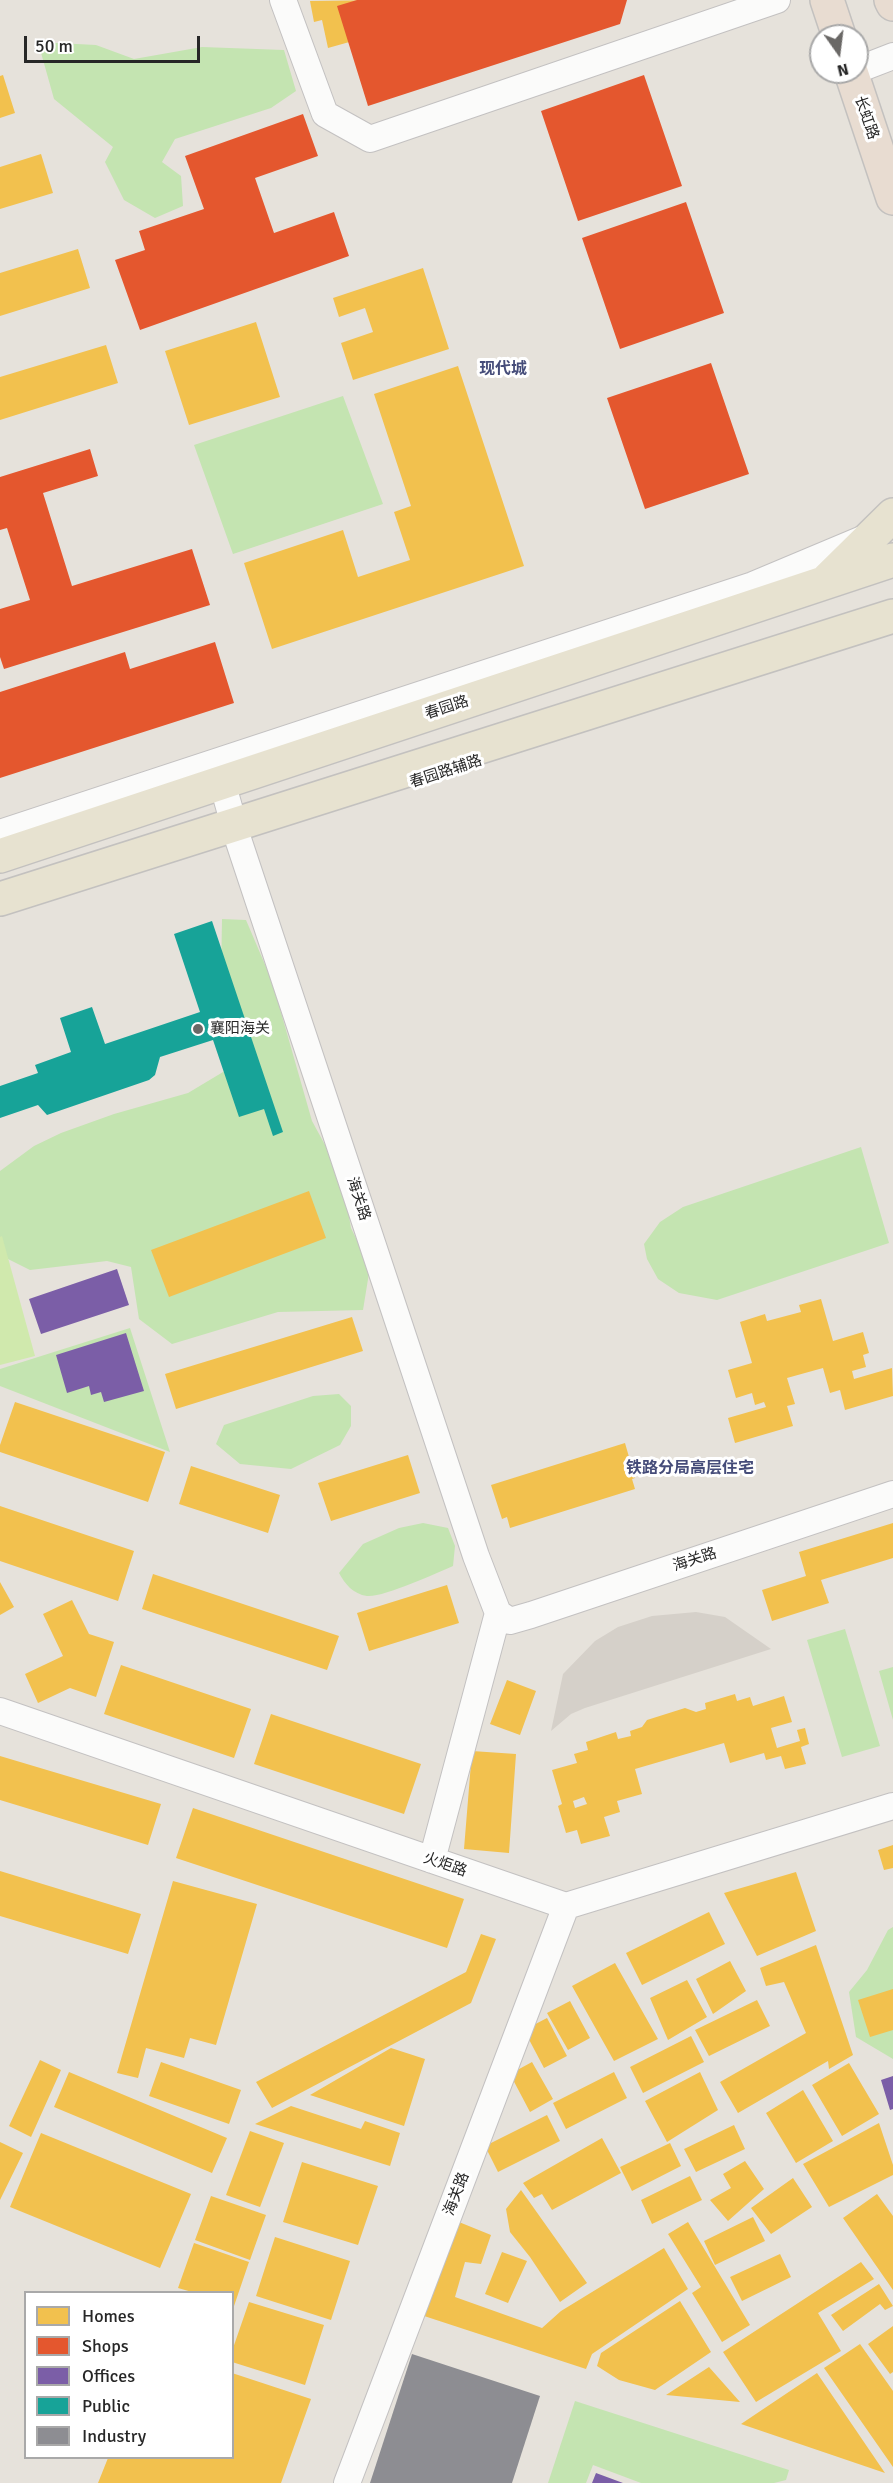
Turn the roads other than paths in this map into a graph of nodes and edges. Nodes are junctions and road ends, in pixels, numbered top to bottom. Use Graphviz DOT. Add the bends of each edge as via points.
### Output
graph roads {
  1 [pos="284,0"];
  2 [pos="777,0"];
  3 [pos="827,0"];
  4 [pos="891,0"];
  5 [pos="893,4"];
  6 [pos="835,24"];
  7 [pos="893,56"];
  8 [pos="869,66"];
  9 [pos="857,84"];
  10 [pos="893,198"];
  11 [pos="883,525"];
  12 [pos="893,560"];
  13 [pos="824,584"];
  14 [pos="893,616"];
  15 [pos="893,630"];
  16 [pos="830,637"];
  17 [pos="222,782"];
  18 [pos="236,831"];
  19 [pos="0,833"];
  20 [pos="0,856"];
  21 [pos="0,899"];
  22 [pos="0,916"];
  23 [pos="893,1494"];
  24 [pos="498,1613"];
  25 [pos="0,1711"];
  26 [pos="893,1806"];
  27 [pos="432,1860"];
  28 [pos="566,1906"];
  29 [pos="347,2483"];
  1 -- 2 [label="street" via="325,114 370,139"];
  3 -- 6 [label="highway"];
  4 -- 5 [label="highway"];
  7 -- 8 [label="street"];
  9 -- 10 [label="highway, 长虹路"];
  11 -- 13 [label="main road"];
  11 -- 19 [label="street" via="753,585"];
  12 -- 13 [label="main road, 春园路"];
  13 -- 17 [label="main road, 春园路"];
  14 -- 16 [label="main road"];
  15 -- 16 [label="main road"];
  15 -- 18 [label="street, 春园路辅路"];
  16 -- 18 [label="main road"];
  17 -- 18 [label="street, 海关路"];
  17 -- 20 [label="main road, 春园路"];
  18 -- 21 [label="main road"];
  18 -- 22 [label="street, 春园路辅路"];
  18 -- 24 [label="street, 海关路"];
  23 -- 24 [label="street, 海关路" via="531,1615 510,1621"];
  24 -- 27 [label="street"];
  25 -- 27 [label="street, 火炬路"];
  26 -- 28 [label="street"];
  27 -- 28 [label="street, 火炬路"];
  28 -- 29 [label="street, 海关路"];
}
